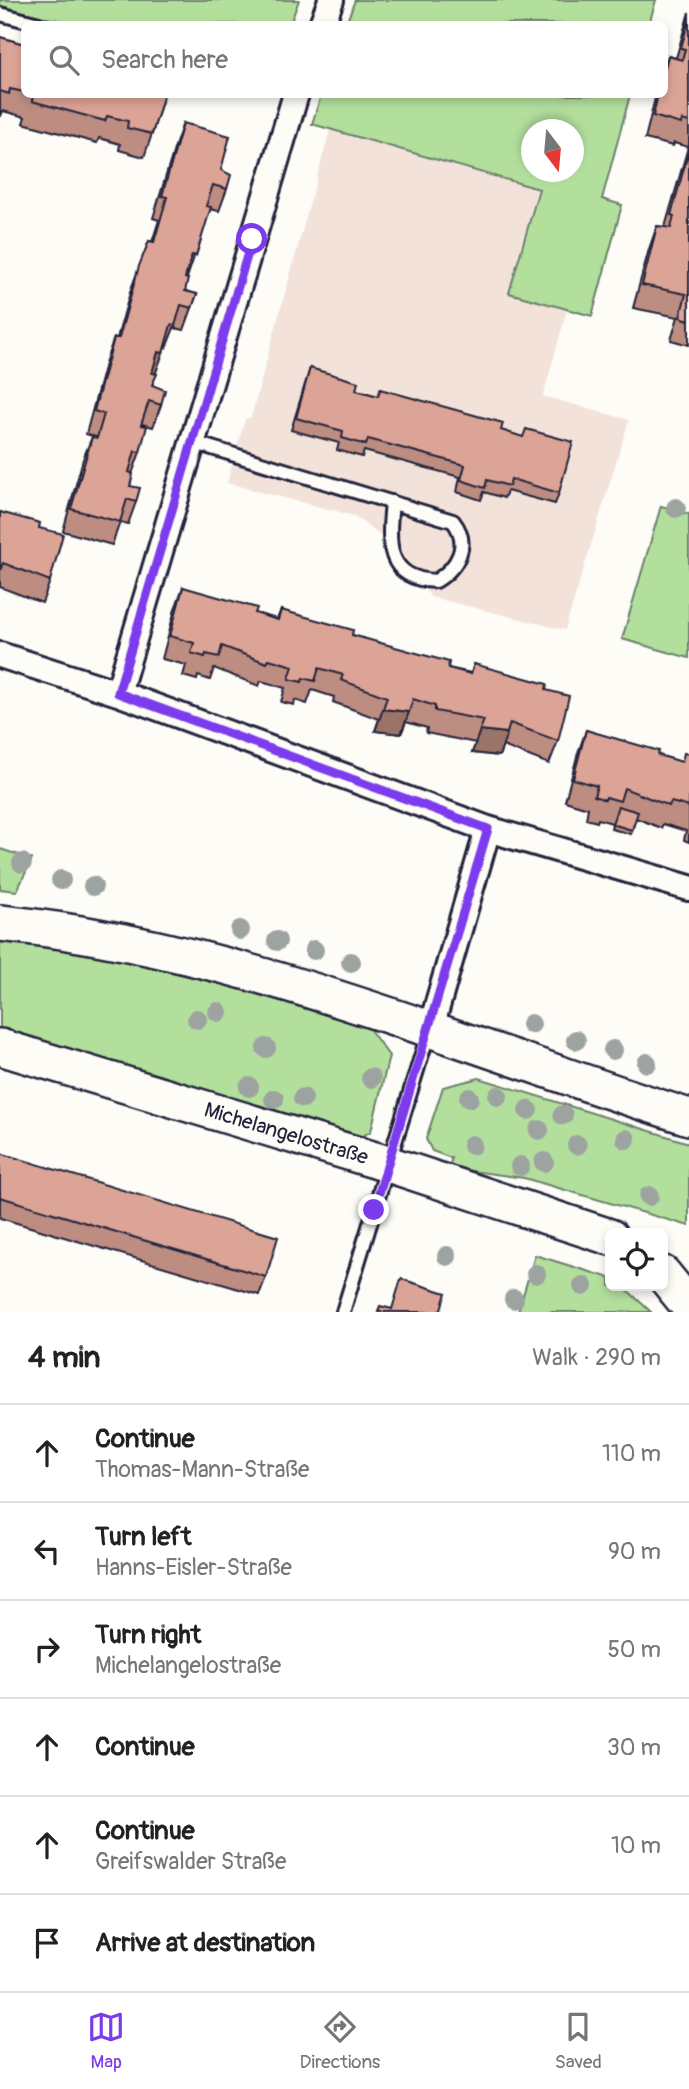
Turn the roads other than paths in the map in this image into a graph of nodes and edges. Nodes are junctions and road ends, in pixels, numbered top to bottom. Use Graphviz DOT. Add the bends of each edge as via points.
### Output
graph roads {
  1 [pos="331,0"];
  2 [pos="0,14"];
  3 [pos="27,21"];
  4 [pos="323,21"];
  5 [pos="295,98"];
  6 [pos="192,442"];
  7 [pos="392,502"];
  8 [pos="0,655"];
  9 [pos="118,693"];
  10 [pos="488,829"];
  11 [pos="689,888"];
  12 [pos="0,923"];
  13 [pos="429,1031"];
  14 [pos="0,1047"];
  15 [pos="689,1117"];
  16 [pos="388,1164"];
  17 [pos="605,1235"];
  18 [pos="668,1256"];
  19 [pos="689,1262"];
  20 [pos="668,1279"];
  21 [pos="689,1306"];
  22 [pos="343,1312"];
  1 -- 4 [label="street"];
  2 -- 3 [label="lane"];
  5 -- 6 [label="street"];
  6 -- 7 [label="lane"];
  6 -- 9 [label="street"];
  7 -- 7 [label="lane" via="453,521 459,528 462,551 446,575 436,581 407,576 396,563 389,532"];
  8 -- 9 [label="street"];
  9 -- 10 [label="street"];
  10 -- 11 [label="street"];
  10 -- 13 [label="street"];
  12 -- 13 [label="main road" via="170,953 277,981"];
  13 -- 15 [label="main road"];
  13 -- 16 [label="lane"];
  14 -- 16 [label="main road, Michelangelostraße"];
  16 -- 17 [label="main road, Michelangelostraße"];
  16 -- 22 [label="lane"];
  18 -- 19 [label="main road"];
  20 -- 21 [label="main road"];
}
